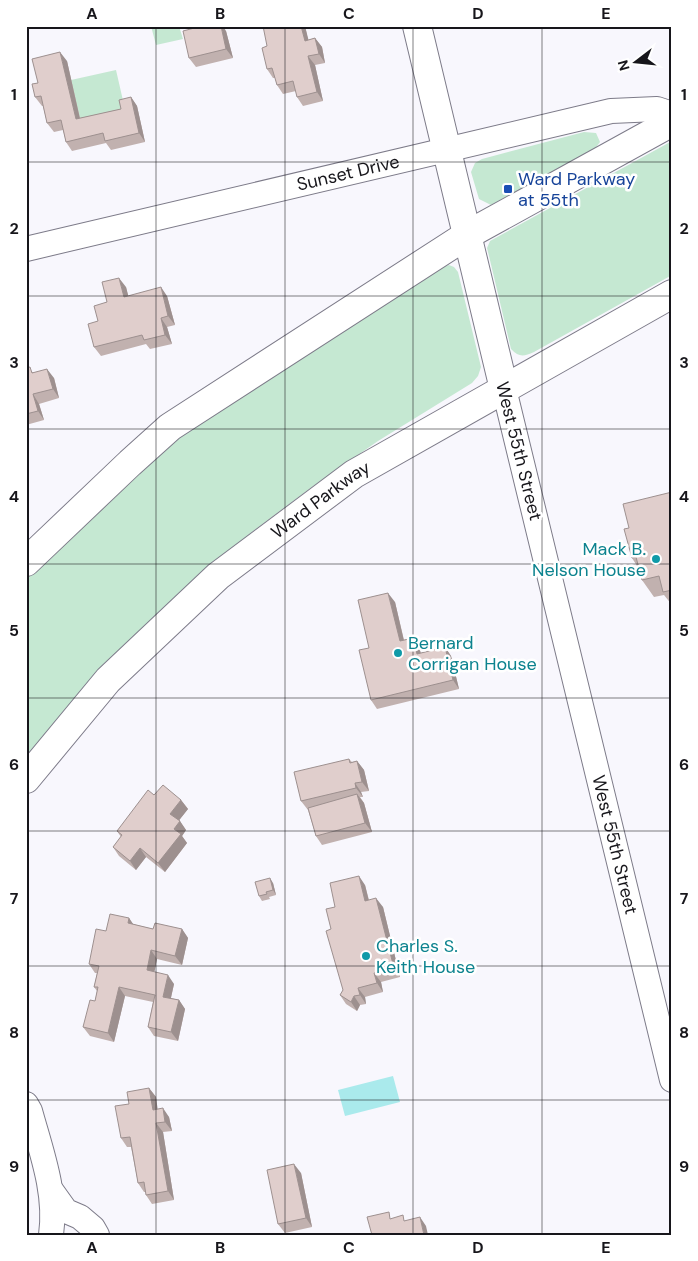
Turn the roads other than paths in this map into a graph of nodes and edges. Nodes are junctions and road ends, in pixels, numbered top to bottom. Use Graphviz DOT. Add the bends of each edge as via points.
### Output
graph roads {
  1 [pos="417,26"];
  2 [pos="672,114"];
  3 [pos="672,122"];
  4 [pos="446,149"];
  5 [pos="467,235"];
  6 [pos="26,249"];
  7 [pos="672,294"];
  8 [pos="504,389"];
  9 [pos="26,562"];
  10 [pos="26,779"];
  11 [pos="672,1080"];
  12 [pos="26,1104"];
  13 [pos="51,1190"];
  14 [pos="51,1235"];
  15 [pos="98,1235"];
  1 -- 4 [label="main road, West 55th Street"];
  2 -- 4 [label="street, Sunset Drive" via="657,109 611,111"];
  3 -- 5 [label="main road"];
  4 -- 5 [label="main road, West 55th Street"];
  4 -- 6 [label="street, Sunset Drive"];
  5 -- 8 [label="main road, West 55th Street"];
  5 -- 9 [label="main road" via="170,427"];
  7 -- 8 [label="main road, Ward Parkway"];
  8 -- 10 [label="main road, Ward Parkway" via="354,474 218,576 108,680"];
  8 -- 11 [label="street, West 55th Street"];
  12 -- 13 [label="street"];
  13 -- 14 [label="street"];
  13 -- 15 [label="street" via="66,1211 80,1217"];
}
